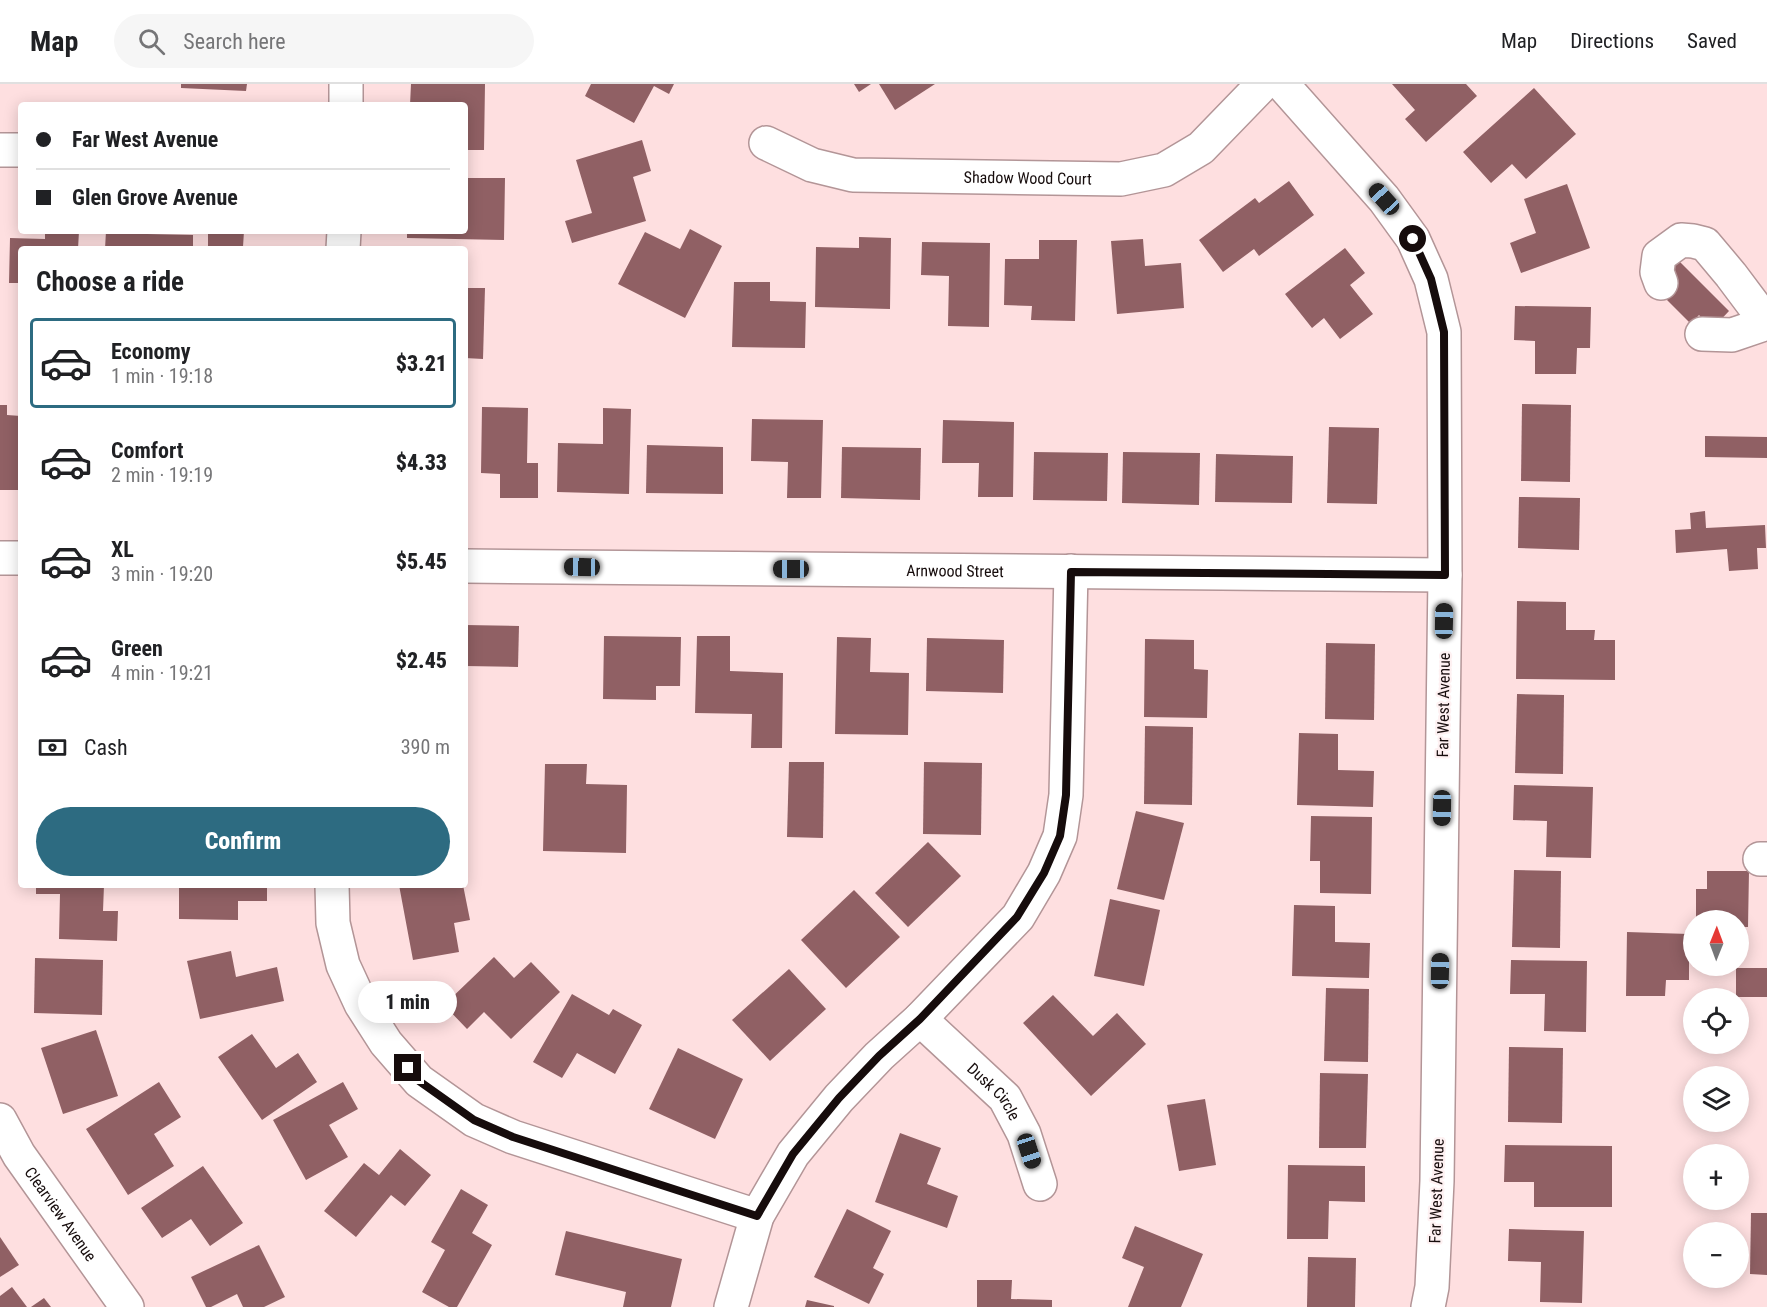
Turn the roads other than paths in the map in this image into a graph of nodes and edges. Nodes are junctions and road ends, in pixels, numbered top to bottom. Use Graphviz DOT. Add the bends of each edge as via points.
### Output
graph roads {
  1 [pos="346,84"];
  2 [pos="1263,84"];
  3 [pos="1282,84"];
  4 [pos="346,102"];
  5 [pos="766,143"];
  6 [pos="0,150"];
  7 [pos="18,150"];
  8 [pos="1661,283"];
  9 [pos="1767,323"];
  10 [pos="1702,334"];
  11 [pos="0,558"];
  12 [pos="18,558"];
  13 [pos="468,566"];
  14 [pos="1071,572"];
  15 [pos="1445,575"];
  16 [pos="332,888"];
  17 [pos="920,1019"];
  18 [pos="0,1120"];
  19 [pos="1040,1184"];
  20 [pos="757,1216"];
  21 [pos="127,1307"];
  22 [pos="731,1307"];
  23 [pos="1428,1307"];
  1 -- 4 [label="street"];
  2 -- 5 [label="street, Shadow Wood Court" via="1201,148 1164,170 1121,179 853,175 812,165"];
  3 -- 15 [label="street, Far West Avenue" via="1384,199 1413,239 1431,279 1444,332"];
  6 -- 7 [label="street"];
  8 -- 9 [label="street" via="1657,272 1659,256 1681,240 1705,244"];
  9 -- 10 [label="street" via="1732,335"];
  11 -- 12 [label="street"];
  13 -- 14 [label="street, Arnwood Street"];
  14 -- 15 [label="street, Arnwood Street"];
  14 -- 17 [label="street" via="1066,795 1060,836 1044,873 1017,917"];
  15 -- 23 [label="street, Far West Avenue" via="1437,1181"];
  16 -- 20 [label="street" via="333,923 343,965 360,1004 386,1043 419,1081 474,1120 513,1137"];
  17 -- 19 [label="street, Dusk Circle" via="1005,1098 1024,1134"];
  17 -- 20 [label="street" via="839,1098 808,1135"];
  18 -- 21 [label="street, Clearview Avenue" via="19,1155"];
  20 -- 22 [label="street"];
}
